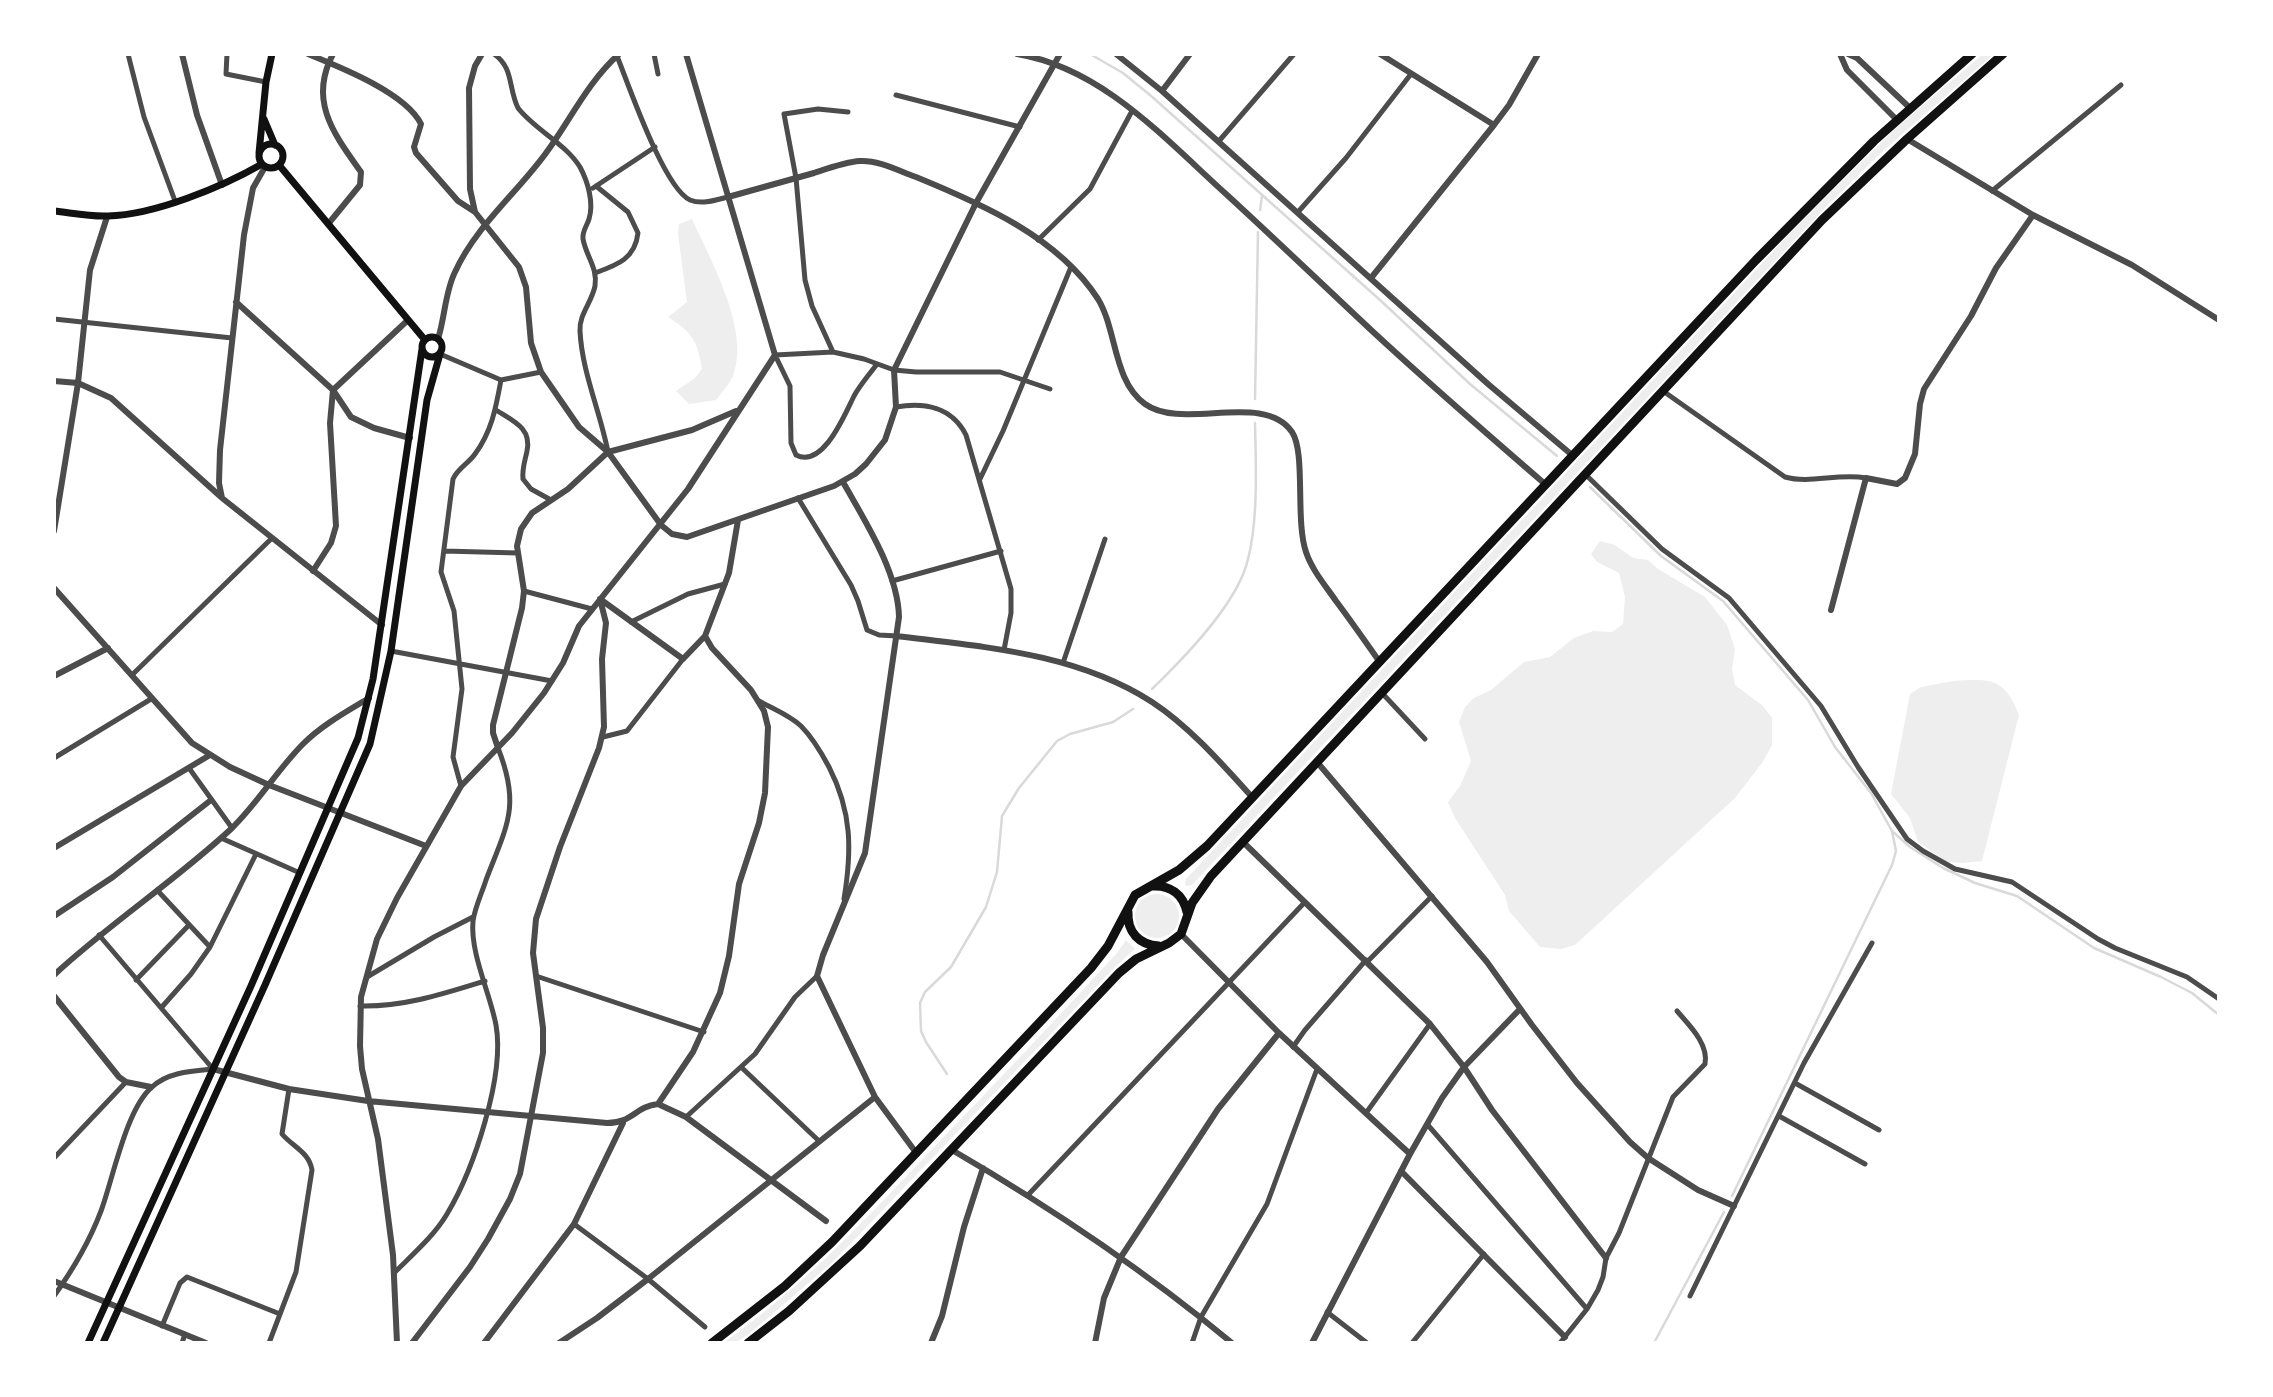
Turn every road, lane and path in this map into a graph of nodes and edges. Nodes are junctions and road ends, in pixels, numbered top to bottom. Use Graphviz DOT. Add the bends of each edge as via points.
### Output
graph roads {
  1 [pos="128,54"];
  2 [pos="182,54"];
  3 [pos="227,54"];
  4 [pos="272,54"];
  5 [pos="308,54"];
  6 [pos="333,54"];
  7 [pos="482,54"];
  8 [pos="494,54"];
  9 [pos="654,54"];
  10 [pos="686,54"];
  11 [pos="1017,54"];
  12 [pos="1116,54"];
  13 [pos="1190,54"];
  14 [pos="1294,54"];
  15 [pos="1380,54"];
  16 [pos="1538,54"];
  17 [pos="1840,54"];
  18 [pos="1848,54"];
  19 [pos="1972,54"];
  20 [pos="2003,54"];
  21 [pos="618,55"];
  22 [pos="1059,55"];
  23 [pos="329,62"];
  24 [pos="1055,63"];
  25 [pos="658,74"];
  26 [pos="1411,74"];
  27 [pos="266,82"];
  28 [pos="2121,85"];
  29 [pos="1163,91"];
  30 [pos="896,95"];
  31 [pos="1910,108"];
  32 [pos="1132,111"];
  33 [pos="848,112"];
  34 [pos="264,119"];
  35 [pos="1897,120"];
  36 [pos="1494,125"];
  37 [pos="1020,127"];
  38 [pos="1907,139"];
  39 [pos="554,141"];
  40 [pos="1219,141"];
  41 [pos="275,145"];
  42 [pos="655,148"];
  43 [pos="259,153"];
  44 [pos="263,165"];
  45 [pos="279,165"];
  46 [pos="796,178"];
  47 [pos="222,184"];
  48 [pos="596,186"];
  49 [pos="589,191"];
  50 [pos="1992,191"];
  51 [pos="728,197"];
  52 [pos="175,201"];
  53 [pos="976,203"];
  54 [pos="54,211"];
  55 [pos="475,212"];
  56 [pos="1298,212"];
  57 [pos="2033,215"];
  58 [pos="107,217"];
  59 [pos="329,223"];
  60 [pos="485,226"];
  61 [pos="1038,240"];
  62 [pos="1072,267"];
  63 [pos="596,273"];
  64 [pos="1371,278"];
  65 [pos="236,302"];
  66 [pos="54,319"];
  67 [pos="408,320"];
  68 [pos="2219,320"];
  69 [pos="85,321"];
  70 [pos="232,338"];
  71 [pos="438,339"];
  72 [pos="425,340"];
  73 [pos="422,349"];
  74 [pos="834,352"];
  75 [pos="440,354"];
  76 [pos="775,355"];
  77 [pos="877,364"];
  78 [pos="894,370"];
  79 [pos="541,372"];
  80 [pos="1025,379"];
  81 [pos="501,380"];
  82 [pos="54,381"];
  83 [pos="78,383"];
  84 [pos="1050,388"];
  85 [pos="333,390"];
  86 [pos="1662,391"];
  87 [pos="896,407"];
  88 [pos="496,410"];
  89 [pos="738,411"];
  90 [pos="410,438"];
  91 [pos="608,452"];
  92 [pos="1572,455"];
  93 [pos="1584,474"];
  94 [pos="1866,478"];
  95 [pos="979,479"];
  96 [pos="843,482"];
  97 [pos="1545,484"];
  98 [pos="222,498"];
  99 [pos="798,498"];
  100 [pos="551,500"];
  101 [pos="737,520"];
  102 [pos="661,524"];
  103 [pos="54,531"];
  104 [pos="271,539"];
  105 [pos="1105,539"];
  106 [pos="444,551"];
  107 [pos="1001,551"];
  108 [pos="518,553"];
  109 [pos="313,571"];
  110 [pos="892,580"];
  111 [pos="725,584"];
  112 [pos="54,588"];
  113 [pos="524,591"];
  114 [pos="600,599"];
  115 [pos="592,609"];
  116 [pos="1832,610"];
  117 [pos="631,622"];
  118 [pos="382,625"];
  119 [pos="705,636"];
  120 [pos="897,636"];
  121 [pos="108,648"];
  122 [pos="1004,650"];
  123 [pos="391,651"];
  124 [pos="683,659"];
  125 [pos="1379,661"];
  126 [pos="460,663"];
  127 [pos="1063,663"];
  128 [pos="505,673"];
  129 [pos="132,675"];
  130 [pos="54,676"];
  131 [pos="552,681"];
  132 [pos="1382,692"];
  133 [pos="151,698"];
  134 [pos="369,698"];
  135 [pos="759,701"];
  136 [pos="603,737"];
  137 [pos="1425,739"];
  138 [pos="498,748"];
  139 [pos="210,755"];
  140 [pos="54,758"];
  141 [pos="1317,762"];
  142 [pos="189,768"];
  143 [pos="269,785"];
  144 [pos="461,786"];
  145 [pos="1252,797"];
  146 [pos="211,800"];
  147 [pos="328,808"];
  148 [pos="341,813"];
  149 [pos="232,828"];
  150 [pos="221,838"];
  151 [pos="1243,842"];
  152 [pos="426,846"];
  153 [pos="54,848"];
  154 [pos="256,854"];
  155 [pos="299,873"];
  156 [pos="1152,886"];
  157 [pos="157,890"];
  158 [pos="1433,895"];
  159 [pos="1304,903"];
  160 [pos="1129,907"];
  161 [pos="842,909"];
  162 [pos="1187,914"];
  163 [pos="54,916"];
  164 [pos="474,917"];
  165 [pos="189,925"];
  166 [pos="1181,934"];
  167 [pos="99,935"];
  168 [pos="1872,943"];
  169 [pos="1162,945"];
  170 [pos="210,947"];
  171 [pos="1367,960"];
  172 [pos="54,975"];
  173 [pos="536,976"];
  174 [pos="817,976"];
  175 [pos="366,978"];
  176 [pos="136,980"];
  177 [pos="485,981"];
  178 [pos="1229,984"];
  179 [pos="54,996"];
  180 [pos="2219,999"];
  181 [pos="360,1006"];
  182 [pos="161,1008"];
  183 [pos="1520,1009"];
  184 [pos="1677,1011"];
  185 [pos="1430,1024"];
  186 [pos="704,1032"];
  187 [pos="1279,1033"];
  188 [pos="1293,1047"];
  189 [pos="741,1066"];
  190 [pos="1464,1067"];
  191 [pos="213,1069"];
  192 [pos="1317,1069"];
  193 [pos="226,1073"];
  194 [pos="126,1082"];
  195 [pos="1795,1083"];
  196 [pos="151,1087"];
  197 [pos="289,1089"];
  198 [pos="875,1097"];
  199 [pos="368,1101"];
  200 [pos="658,1104"];
  201 [pos="487,1112"];
  202 [pos="1366,1113"];
  203 [pos="1779,1116"];
  204 [pos="531,1117"];
  205 [pos="686,1117"];
  206 [pos="623,1123"];
  207 [pos="1427,1124"];
  208 [pos="1879,1130"];
  209 [pos="819,1141"];
  210 [pos="952,1150"];
  211 [pos="918,1154"];
  212 [pos="1410,1154"];
  213 [pos="54,1158"];
  214 [pos="1648,1158"];
  215 [pos="1865,1164"];
  216 [pos="983,1168"];
  217 [pos="1401,1171"];
  218 [pos="772,1180"];
  219 [pos="1028,1195"];
  220 [pos="1734,1206"];
  221 [pos="826,1221"];
  222 [pos="574,1224"];
  223 [pos="1483,1254"];
  224 [pos="1121,1257"];
  225 [pos="1606,1258"];
  226 [pos="394,1273"];
  227 [pos="648,1279"];
  228 [pos="54,1281"];
  229 [pos="62,1285"];
  230 [pos="54,1296"];
  231 [pos="1690,1296"];
  232 [pos="106,1304"];
  233 [pos="118,1309"];
  234 [pos="1587,1309"];
  235 [pos="1327,1312"];
  236 [pos="280,1314"];
  237 [pos="1200,1317"];
  238 [pos="162,1326"];
  239 [pos="705,1327"];
  240 [pos="185,1334"];
  241 [pos="1562,1340"];
  242 [pos="88,1343"];
  243 [pos="103,1343"];
  244 [pos="182,1343"];
  245 [pos="206,1343"];
  246 [pos="269,1343"];
  247 [pos="397,1343"];
  248 [pos="412,1343"];
  249 [pos="484,1343"];
  250 [pos="559,1343"];
  251 [pos="712,1343"];
  252 [pos="748,1343"];
  253 [pos="931,1343"];
  254 [pos="1095,1343"];
  255 [pos="1192,1343"];
  256 [pos="1231,1343"];
  257 [pos="1312,1343"];
  258 [pos="1367,1343"];
  259 [pos="1412,1343"];
  1 -- 52 [label="street"];
  2 -- 47 [label="street" via="197,115"];
  3 -- 27 [label="street" via="226,74"];
  4 -- 27 [label="main road"];
  5 -- 23 [label="street"];
  6 -- 23 [label="street"];
  7 -- 55 [label="street" via="469,88 470,189"];
  8 -- 39 [label="street" via="509,72 518,108"];
  9 -- 25 [label="street"];
  10 -- 51 [label="street"];
  11 -- 24 [label="street"];
  12 -- 29 [label="street"];
  13 -- 29 [label="street"];
  14 -- 40 [label="street"];
  15 -- 26 [label="street"];
  16 -- 36 [label="street"];
  17 -- 35 [label="street" via="1847,70"];
  18 -- 31 [label="street"];
  19 -- 31 [label="highway"];
  20 -- 38 [label="highway"];
  21 -- 39 [label="street" via="588,86"];
  21 -- 42 [label="street"];
  22 -- 24 [label="street"];
  23 -- 55 [label="street" via="377,86 412,111 421,124 416,153 458,201"];
  23 -- 59 [label="street" via="323,91 326,113 362,179"];
  24 -- 32 [label="street" via="1089,79"];
  24 -- 37 [label="street"];
  26 -- 36 [label="street"];
  26 -- 56 [label="street"];
  27 -- 34 [label="main road"];
  28 -- 50 [label="street"];
  29 -- 40 [label="street"];
  30 -- 37 [label="street"];
  31 -- 35 [label="highway"];
  32 -- 61 [label="street" via="1090,189"];
  32 -- 97 [label="street" via="1446,400"];
  33 -- 46 [label="street" via="818,109 784,114"];
  34 -- 41 [label="main road"];
  34 -- 43 [label="main road"];
  35 -- 92 [label="highway" via="1756,260"];
  36 -- 64 [label="street"];
  37 -- 53 [label="street"];
  38 -- 50 [label="street"];
  38 -- 86 [label="highway" via="1830,213"];
  39 -- 49 [label="street" via="580,167"];
  39 -- 60 [label="street"];
  40 -- 56 [label="street"];
  41 -- 43 [label="main road" via="267,145"];
  41 -- 45 [label="main road" via="283,154"];
  42 -- 48 [label="street"];
  42 -- 51 [label="street" via="684,197 698,202"];
  43 -- 44 [label="main road"];
  44 -- 45 [label="main road" via="272,169"];
  44 -- 47 [label="main road"];
  44 -- 65 [label="street" via="250,198"];
  45 -- 59 [label="main road"];
  46 -- 51 [label="street"];
  46 -- 53 [label="street" via="871,161"];
  46 -- 74 [label="street" via="805,280"];
  47 -- 52 [label="main road"];
  48 -- 49 [label="street"];
  48 -- 63 [label="street" via="628,212 638,233 627,259"];
  49 -- 63 [label="street" via="591,209 583,241"];
  50 -- 57 [label="street"];
  51 -- 76 [label="street"];
  52 -- 58 [label="main road"];
  53 -- 61 [label="street"];
  53 -- 78 [label="street"];
  54 -- 58 [label="main road"];
  55 -- 60 [label="street"];
  56 -- 64 [label="street"];
  57 -- 68 [label="street" via="2132,265"];
  57 -- 94 [label="street" via="1996,268 1921,396 1917,447 1905,478 1897,484"];
  58 -- 69 [label="street" via="90,270"];
  59 -- 67 [label="main road"];
  60 -- 71 [label="street" via="456,269"];
  60 -- 79 [label="street" via="513,257 524,278 531,343"];
  61 -- 62 [label="street"];
  62 -- 80 [label="street"];
  62 -- 125 [label="street" via="1100,303 1126,377 1146,404 1165,412 1261,414 1290,430 1298,452 1299,519 1306,552 1319,578"];
  63 -- 91 [label="street" via="580,334"];
  64 -- 92 [label="street"];
  65 -- 70 [label="street"];
  65 -- 85 [label="street"];
  66 -- 69 [label="street"];
  67 -- 72 [label="main road"];
  67 -- 85 [label="street"];
  69 -- 70 [label="street"];
  69 -- 83 [label="street"];
  70 -- 98 [label="street" via="220,450"];
  71 -- 72 [label="main road"];
  71 -- 75 [label="main road"];
  72 -- 73 [label="main road"];
  73 -- 75 [label="main road" via="430,358"];
  73 -- 90 [label="main road"];
  74 -- 76 [label="street"];
  74 -- 77 [label="street"];
  75 -- 81 [label="street"];
  75 -- 123 [label="main road" via="427,400"];
  76 -- 77 [label="street" via="789,386 791,443 799,457 812,456 833,436"];
  76 -- 89 [label="street"];
  77 -- 78 [label="street"];
  78 -- 80 [label="street" via="985,371"];
  78 -- 87 [label="street"];
  79 -- 81 [label="street"];
  79 -- 91 [label="street" via="579,427"];
  80 -- 84 [label="street"];
  80 -- 95 [label="street"];
  81 -- 88 [label="street"];
  82 -- 83 [label="street"];
  83 -- 98 [label="street" via="111,398"];
  83 -- 103 [label="street"];
  85 -- 90 [label="street" via="357,421"];
  85 -- 109 [label="street" via="330,436 336,526"];
  86 -- 93 [label="highway"];
  86 -- 94 [label="street" via="1785,477"];
  87 -- 95 [label="street" via="925,405 955,418 966,435"];
  87 -- 96 [label="street" via="877,452"];
  88 -- 100 [label="street" via="524,428 528,442 523,479"];
  88 -- 106 [label="street" via="483,444 453,480"];
  89 -- 91 [label="street" via="692,430"];
  89 -- 102 [label="street"];
  90 -- 118 [label="main road"];
  91 -- 100 [label="street"];
  91 -- 102 [label="street"];
  92 -- 97 [label="highway"];
  93 -- 132 [label="highway"];
  93 -- 180 [label="street" via="1662,549 1738,607 1821,706 1908,839 1955,869 2012,882 2106,944 2187,977"];
  94 -- 116 [label="street"];
  95 -- 107 [label="street"];
  96 -- 99 [label="street"];
  96 -- 110 [label="street"];
  97 -- 125 [label="highway"];
  98 -- 104 [label="street"];
  99 -- 101 [label="street"];
  99 -- 120 [label="street" via="851,585 867,630"];
  100 -- 108 [label="street" via="526,520"];
  101 -- 102 [label="street" via="687,537 672,534"];
  101 -- 111 [label="street" via="733,561"];
  102 -- 114 [label="street"];
  104 -- 109 [label="street"];
  104 -- 129 [label="street"];
  105 -- 127 [label="street"];
  106 -- 108 [label="street"];
  106 -- 126 [label="street" via="441,572 454,611"];
  107 -- 110 [label="street"];
  107 -- 122 [label="street" via="1012,600"];
  108 -- 113 [label="street"];
  109 -- 118 [label="street"];
  110 -- 120 [label="street" via="899,607"];
  111 -- 117 [label="street" via="688,594"];
  111 -- 119 [label="street"];
  112 -- 121 [label="street"];
  113 -- 115 [label="street"];
  113 -- 128 [label="street"];
  114 -- 115 [label="street"];
  114 -- 117 [label="street"];
  114 -- 136 [label="street" via="606,623"];
  115 -- 131 [label="street"];
  117 -- 124 [label="street"];
  118 -- 134 [label="main road"];
  119 -- 124 [label="street"];
  119 -- 135 [label="street"];
  120 -- 122 [label="street"];
  120 -- 161 [label="street" via="868,841"];
  121 -- 129 [label="street"];
  121 -- 130 [label="street"];
  122 -- 127 [label="street"];
  123 -- 126 [label="street"];
  123 -- 148 [label="main road" via="370,744"];
  124 -- 136 [label="street" via="626,731"];
  125 -- 145 [label="highway"];
  126 -- 128 [label="street"];
  126 -- 144 [label="street" via="462,703 453,757"];
  127 -- 145 [label="street" via="1111,680 1152,702 1189,732"];
  128 -- 131 [label="street"];
  128 -- 138 [label="street" via="493,725"];
  129 -- 133 [label="street"];
  131 -- 138 [label="street"];
  132 -- 137 [label="street"];
  132 -- 141 [label="highway"];
  133 -- 139 [label="street" via="178,730"];
  133 -- 140 [label="street"];
  134 -- 143 [label="street" via="316,733"];
  134 -- 147 [label="main road" via="353,751"];
  135 -- 161 [label="street" via="806,732 841,792 849,834"];
  135 -- 186 [label="street" via="768,727 762,809 739,884 725,977"];
  136 -- 173 [label="street" via="536,919"];
  138 -- 144 [label="street"];
  138 -- 164 [label="street" via="508,775 511,806"];
  139 -- 142 [label="street"];
  139 -- 143 [label="street"];
  141 -- 151 [label="highway"];
  141 -- 158 [label="street"];
  142 -- 146 [label="street"];
  142 -- 153 [label="street"];
  143 -- 147 [label="street"];
  143 -- 149 [label="street"];
  144 -- 152 [label="street"];
  145 -- 156 [label="highway" via="1198,855"];
  146 -- 149 [label="street"];
  146 -- 163 [label="street" via="113,877"];
  147 -- 148 [label="street"];
  147 -- 155 [label="main road"];
  148 -- 152 [label="street"];
  148 -- 193 [label="main road"];
  149 -- 150 [label="street"];
  150 -- 154 [label="street"];
  150 -- 157 [label="street"];
  151 -- 159 [label="street"];
  151 -- 162 [label="highway" via="1202,886"];
  152 -- 175 [label="street" via="377,939"];
  154 -- 155 [label="street"];
  154 -- 170 [label="street"];
  155 -- 191 [label="main road"];
  156 -- 160 [label="highway" via="1140,891"];
  156 -- 162 [label="highway" via="1173,890 1184,901"];
  157 -- 165 [label="street"];
  157 -- 167 [label="street"];
  158 -- 171 [label="street"];
  158 -- 183 [label="street"];
  159 -- 171 [label="street"];
  159 -- 178 [label="street"];
  160 -- 169 [label="highway" via="1128,921 1134,934 1145,943"];
  160 -- 211 [label="highway" via="1096,963"];
  161 -- 174 [label="street"];
  162 -- 166 [label="highway"];
  164 -- 175 [label="street"];
  164 -- 177 [label="street"];
  165 -- 170 [label="street"];
  165 -- 176 [label="street"];
  166 -- 169 [label="highway"];
  166 -- 178 [label="street"];
  167 -- 172 [label="street"];
  167 -- 176 [label="street"];
  168 -- 195 [label="street"];
  169 -- 210 [label="highway" via="1119,973"];
  170 -- 182 [label="street"];
  171 -- 185 [label="street"];
  171 -- 188 [label="street"];
  173 -- 186 [label="street"];
  173 -- 204 [label="street" via="544,1041"];
  174 -- 189 [label="street" via="794,997 762,1047"];
  174 -- 198 [label="street"];
  175 -- 181 [label="street"];
  176 -- 182 [label="street"];
  177 -- 181 [label="street" via="391,1007"];
  177 -- 201 [label="street" via="498,1051"];
  178 -- 187 [label="street"];
  178 -- 219 [label="street"];
  179 -- 194 [label="street"];
  181 -- 199 [label="street" via="360,1058"];
  182 -- 191 [label="street"];
  183 -- 190 [label="street"];
  183 -- 214 [label="street" via="1577,1083"];
  184 -- 214 [label="street" via="1706,1056 1673,1097"];
  185 -- 190 [label="street"];
  185 -- 202 [label="street"];
  186 -- 200 [label="street"];
  187 -- 188 [label="street"];
  187 -- 224 [label="street" via="1218,1109"];
  188 -- 192 [label="street"];
  189 -- 205 [label="street"];
  189 -- 209 [label="street"];
  190 -- 207 [label="street"];
  190 -- 225 [label="street"];
  191 -- 193 [label="street"];
  191 -- 196 [label="street" via="181,1072"];
  191 -- 232 [label="main road"];
  192 -- 202 [label="street"];
  192 -- 237 [label="street" via="1267,1204"];
  193 -- 197 [label="street"];
  193 -- 233 [label="main road"];
  194 -- 196 [label="street"];
  194 -- 213 [label="street"];
  195 -- 203 [label="street"];
  195 -- 208 [label="street"];
  196 -- 229 [label="street" via="128,1128 97,1220"];
  197 -- 199 [label="street"];
  197 -- 236 [label="street" via="282,1134 309,1158 312,1170 296,1272"];
  198 -- 209 [label="street"];
  198 -- 211 [label="street"];
  199 -- 201 [label="street"];
  199 -- 226 [label="street" via="378,1139"];
  200 -- 205 [label="street"];
  200 -- 206 [label="street" via="642,1108"];
  201 -- 204 [label="street"];
  201 -- 226 [label="street" via="448,1213"];
  202 -- 212 [label="street"];
  203 -- 215 [label="street"];
  203 -- 220 [label="street"];
  204 -- 206 [label="street"];
  204 -- 248 [label="street" via="520,1174 502,1216"];
  205 -- 218 [label="street"];
  206 -- 222 [label="street"];
  207 -- 212 [label="street"];
  207 -- 234 [label="street"];
  209 -- 218 [label="street"];
  210 -- 216 [label="street"];
  210 -- 252 [label="highway" via="835,1270"];
  211 -- 251 [label="highway" via="810,1264"];
  212 -- 217 [label="street"];
  214 -- 220 [label="street" via="1698,1190"];
  214 -- 225 [label="street"];
  216 -- 219 [label="street"];
  216 -- 253 [label="street"];
  217 -- 223 [label="street"];
  217 -- 235 [label="street"];
  218 -- 221 [label="street"];
  218 -- 227 [label="street"];
  219 -- 224 [label="street"];
  220 -- 231 [label="street"];
  222 -- 227 [label="street"];
  222 -- 249 [label="street"];
  223 -- 241 [label="street"];
  223 -- 259 [label="street"];
  224 -- 237 [label="street"];
  224 -- 254 [label="street" via="1104,1298"];
  225 -- 234 [label="street"];
  226 -- 247 [label="street"];
  227 -- 239 [label="street"];
  227 -- 250 [label="street"];
  228 -- 229 [label="street"];
  229 -- 230 [label="street"];
  229 -- 232 [label="street"];
  232 -- 233 [label="street"];
  232 -- 242 [label="main road"];
  233 -- 238 [label="street"];
  233 -- 243 [label="main road"];
  234 -- 241 [label="street"];
  235 -- 257 [label="street"];
  235 -- 258 [label="street"];
  236 -- 238 [label="street" via="187,1277 180,1283"];
  236 -- 246 [label="street"];
  237 -- 255 [label="street"];
  237 -- 256 [label="street"];
  238 -- 240 [label="street"];
  240 -- 244 [label="street"];
  240 -- 245 [label="street"];
}
